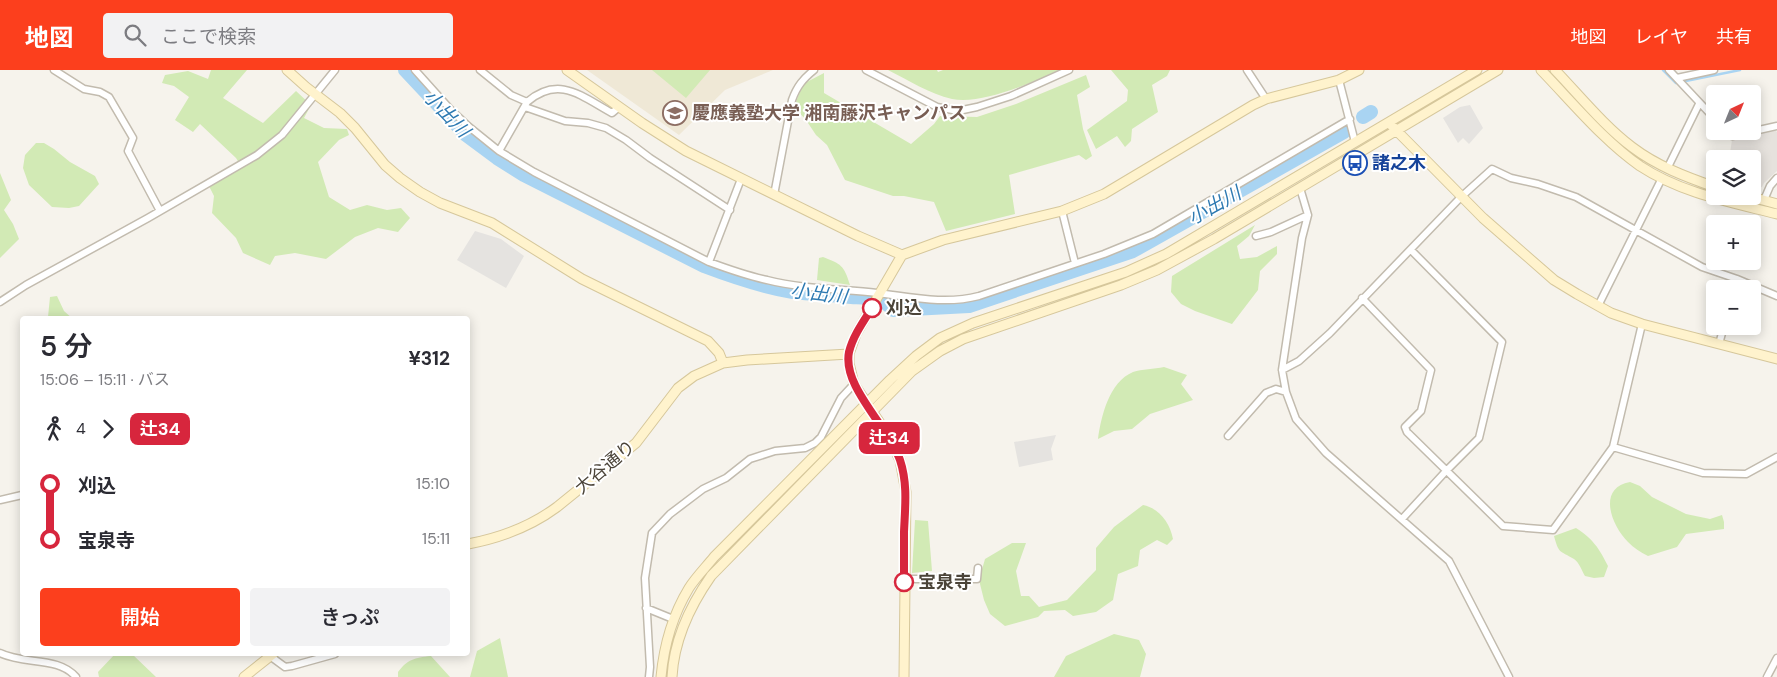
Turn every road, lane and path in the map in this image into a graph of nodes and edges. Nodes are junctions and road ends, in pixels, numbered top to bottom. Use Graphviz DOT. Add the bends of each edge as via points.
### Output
graph roads {
  1 [pos="54,70"];
  2 [pos="287,70"];
  3 [pos="335,70"];
  4 [pos="415,70"];
  5 [pos="480,70"];
  6 [pos="567,70"];
  7 [pos="814,70"];
  8 [pos="866,70"];
  9 [pos="1069,70"];
  10 [pos="1247,70"];
  11 [pos="1359,70"];
  12 [pos="1477,70"];
  13 [pos="1498,70"];
  14 [pos="1542,70"];
  15 [pos="1555,70"];
  16 [pos="1669,70"];
  17 [pos="1714,70"];
  18 [pos="1677,78"];
  19 [pos="1339,80"];
  20 [pos="316,94"];
  21 [pos="1266,99"];
  22 [pos="1700,104"];
  23 [pos="526,105"];
  24 [pos="619,107"];
  25 [pos="1706,110"];
  26 [pos="1350,119"];
  27 [pos="1389,122"];
  28 [pos="1777,126"];
  29 [pos="1396,130"];
  30 [pos="1761,130"];
  31 [pos="1355,142"];
  32 [pos="499,151"];
  33 [pos="1667,169"];
  34 [pos="1662,178"];
  35 [pos="1777,178"];
  36 [pos="741,180"];
  37 [pos="1706,184"];
  38 [pos="1300,188"];
  39 [pos="774,195"];
  40 [pos="1461,196"];
  41 [pos="1761,199"];
  42 [pos="1764,200"];
  43 [pos="1777,204"];
  44 [pos="730,210"];
  45 [pos="160,211"];
  46 [pos="1062,212"];
  47 [pos="1777,214"];
  48 [pos="1308,215"];
  49 [pos="1637,230"];
  50 [pos="1256,236"];
  51 [pos="1411,250"];
  52 [pos="902,255"];
  53 [pos="710,262"];
  54 [pos="1075,263"];
  55 [pos="1738,279"];
  56 [pos="1777,296"];
  57 [pos="877,298"];
  58 [pos="1362,298"];
  59 [pos="0,302"];
  60 [pos="1598,306"];
  61 [pos="1642,324"];
  62 [pos="1722,335"];
  63 [pos="1719,344"];
  64 [pos="849,354"];
  65 [pos="1777,359"];
  66 [pos="723,363"];
  67 [pos="1282,370"];
  68 [pos="854,384"];
  69 [pos="1286,392"];
  70 [pos="866,403"];
  71 [pos="873,412"];
  72 [pos="1228,436"];
  73 [pos="1613,447"];
  74 [pos="1777,458"];
  75 [pos="1446,471"];
  76 [pos="20,495"];
  77 [pos="0,500"];
  78 [pos="1402,519"];
  79 [pos="470,544"];
  80 [pos="978,568"];
  81 [pos="904,579"];
  82 [pos="646,608"];
  83 [pos="673,619"];
  84 [pos="3,654"];
  85 [pos="271,656"];
  86 [pos="273,656"];
  87 [pos="328,656"];
  88 [pos="1777,658"];
  89 [pos="0,662"];
  90 [pos="76,677"];
  91 [pos="244,677"];
  92 [pos="649,677"];
  93 [pos="661,677"];
  94 [pos="672,677"];
  95 [pos="904,677"];
  96 [pos="1509,677"];
  97 [pos="1767,677"];
  1 -- 45 [label="street" via="84,89 109,97 133,138 128,151"];
  2 -- 20 [label="street"];
  3 -- 20 [label="street"];
  4 -- 32 [label="street" via="450,109"];
  5 -- 23 [label="street"];
  6 -- 24 [label="street"];
  7 -- 39 [label="street" via="796,88 792,100"];
  8 -- 9 [label="street" via="937,107 958,111 1011,96"];
  10 -- 21 [label="street"];
  11 -- 19 [label="street"];
  12 -- 27 [label="street"];
  13 -- 29 [label="street"];
  14 -- 34 [label="street" via="1612,143"];
  15 -- 33 [label="street" via="1617,135"];
  16 -- 18 [label="street"];
  17 -- 18 [label="street"];
  18 -- 22 [label="street"];
  19 -- 21 [label="street"];
  19 -- 26 [label="street"];
  20 -- 45 [label="street" via="272,144"];
  20 -- 66 [label="street" via="340,113 385,165 420,192 492,224 582,279 708,341"];
  21 -- 46 [label="street" via="1104,194"];
  22 -- 25 [label="street"];
  22 -- 33 [label="street"];
  23 -- 24 [label="street" via="536,95 556,88 569,90 612,113"];
  23 -- 32 [label="street"];
  23 -- 44 [label="street" via="565,121 606,128"];
  24 -- 36 [label="street" via="686,151"];
  26 -- 31 [label="street"];
  26 -- 54 [label="street" via="1153,234"];
  27 -- 29 [label="street"];
  27 -- 31 [label="street"];
  28 -- 30 [label="street"];
  29 -- 38 [label="street"];
  29 -- 40 [label="street"];
  31 -- 70 [label="street" via="1166,254 1126,272 974,323 940,338"];
  32 -- 53 [label="street"];
  33 -- 37 [label="street"];
  34 -- 47 [label="street" via="1712,198"];
  34 -- 49 [label="street"];
  35 -- 42 [label="street"];
  36 -- 39 [label="street"];
  36 -- 44 [label="street"];
  38 -- 48 [label="street"];
  38 -- 71 [label="street" via="1157,270 963,339 940,351 912,371"];
  39 -- 52 [label="street"];
  40 -- 49 [label="street" via="1492,168 1511,178 1576,197"];
  40 -- 51 [label="street"];
  40 -- 60 [label="street" via="1554,280"];
  41 -- 42 [label="street"];
  42 -- 43 [label="street"];
  44 -- 53 [label="street"];
  45 -- 59 [label="street"];
  46 -- 52 [label="street" via="943,240"];
  46 -- 54 [label="street"];
  48 -- 50 [label="street"];
  48 -- 67 [label="street"];
  49 -- 55 [label="street" via="1702,267"];
  49 -- 60 [label="street"];
  51 -- 58 [label="street"];
  51 -- 75 [label="street" via="1502,342 1479,438"];
  52 -- 57 [label="street"];
  53 -- 57 [label="street" via="768,281"];
  54 -- 57 [label="street" via="966,299"];
  55 -- 56 [label="street"];
  57 -- 64 [label="street" via="856,334"];
  58 -- 67 [label="street" via="1299,361"];
  58 -- 75 [label="street" via="1431,370 1421,411 1405,428"];
  60 -- 61 [label="street"];
  61 -- 63 [label="street"];
  61 -- 73 [label="street"];
  62 -- 63 [label="street"];
  63 -- 65 [label="street"];
  64 -- 66 [label="street, 大谷通り"];
  64 -- 68 [label="street"];
  66 -- 79 [label="street, 大谷通り" via="694,376 678,388 636,442 546,515 513,532"];
  67 -- 69 [label="street"];
  68 -- 70 [label="street"];
  68 -- 82 [label="street" via="841,398 814,443 805,448 775,451 750,459 726,478 703,489 660,523 652,533 649,546"];
  69 -- 72 [label="street" via="1276,389 1266,394"];
  69 -- 78 [label="street" via="1296,419 1326,454"];
  70 -- 71 [label="street"];
  70 -- 83 [label="street" via="714,557 690,587"];
  71 -- 81 [label="street" via="893,445 904,476"];
  71 -- 94 [label="street" via="711,576 683,627"];
  73 -- 74 [label="street" via="1703,473 1717,474 1746,474"];
  73 -- 75 [label="street" via="1553,530 1503,526"];
  75 -- 78 [label="street"];
  76 -- 77 [label="street"];
  78 -- 96 [label="street" via="1449,561"];
  80 -- 81 [label="street" via="977,579"];
  81 -- 95 [label="street"];
  82 -- 83 [label="street"];
  82 -- 92 [label="street"];
  83 -- 93 [label="street"];
  84 -- 89 [label="street"];
  84 -- 90 [label="street" via="60,666 69,669"];
  85 -- 91 [label="street"];
  86 -- 87 [label="street" via="285,667"];
  88 -- 97 [label="street"];
}
